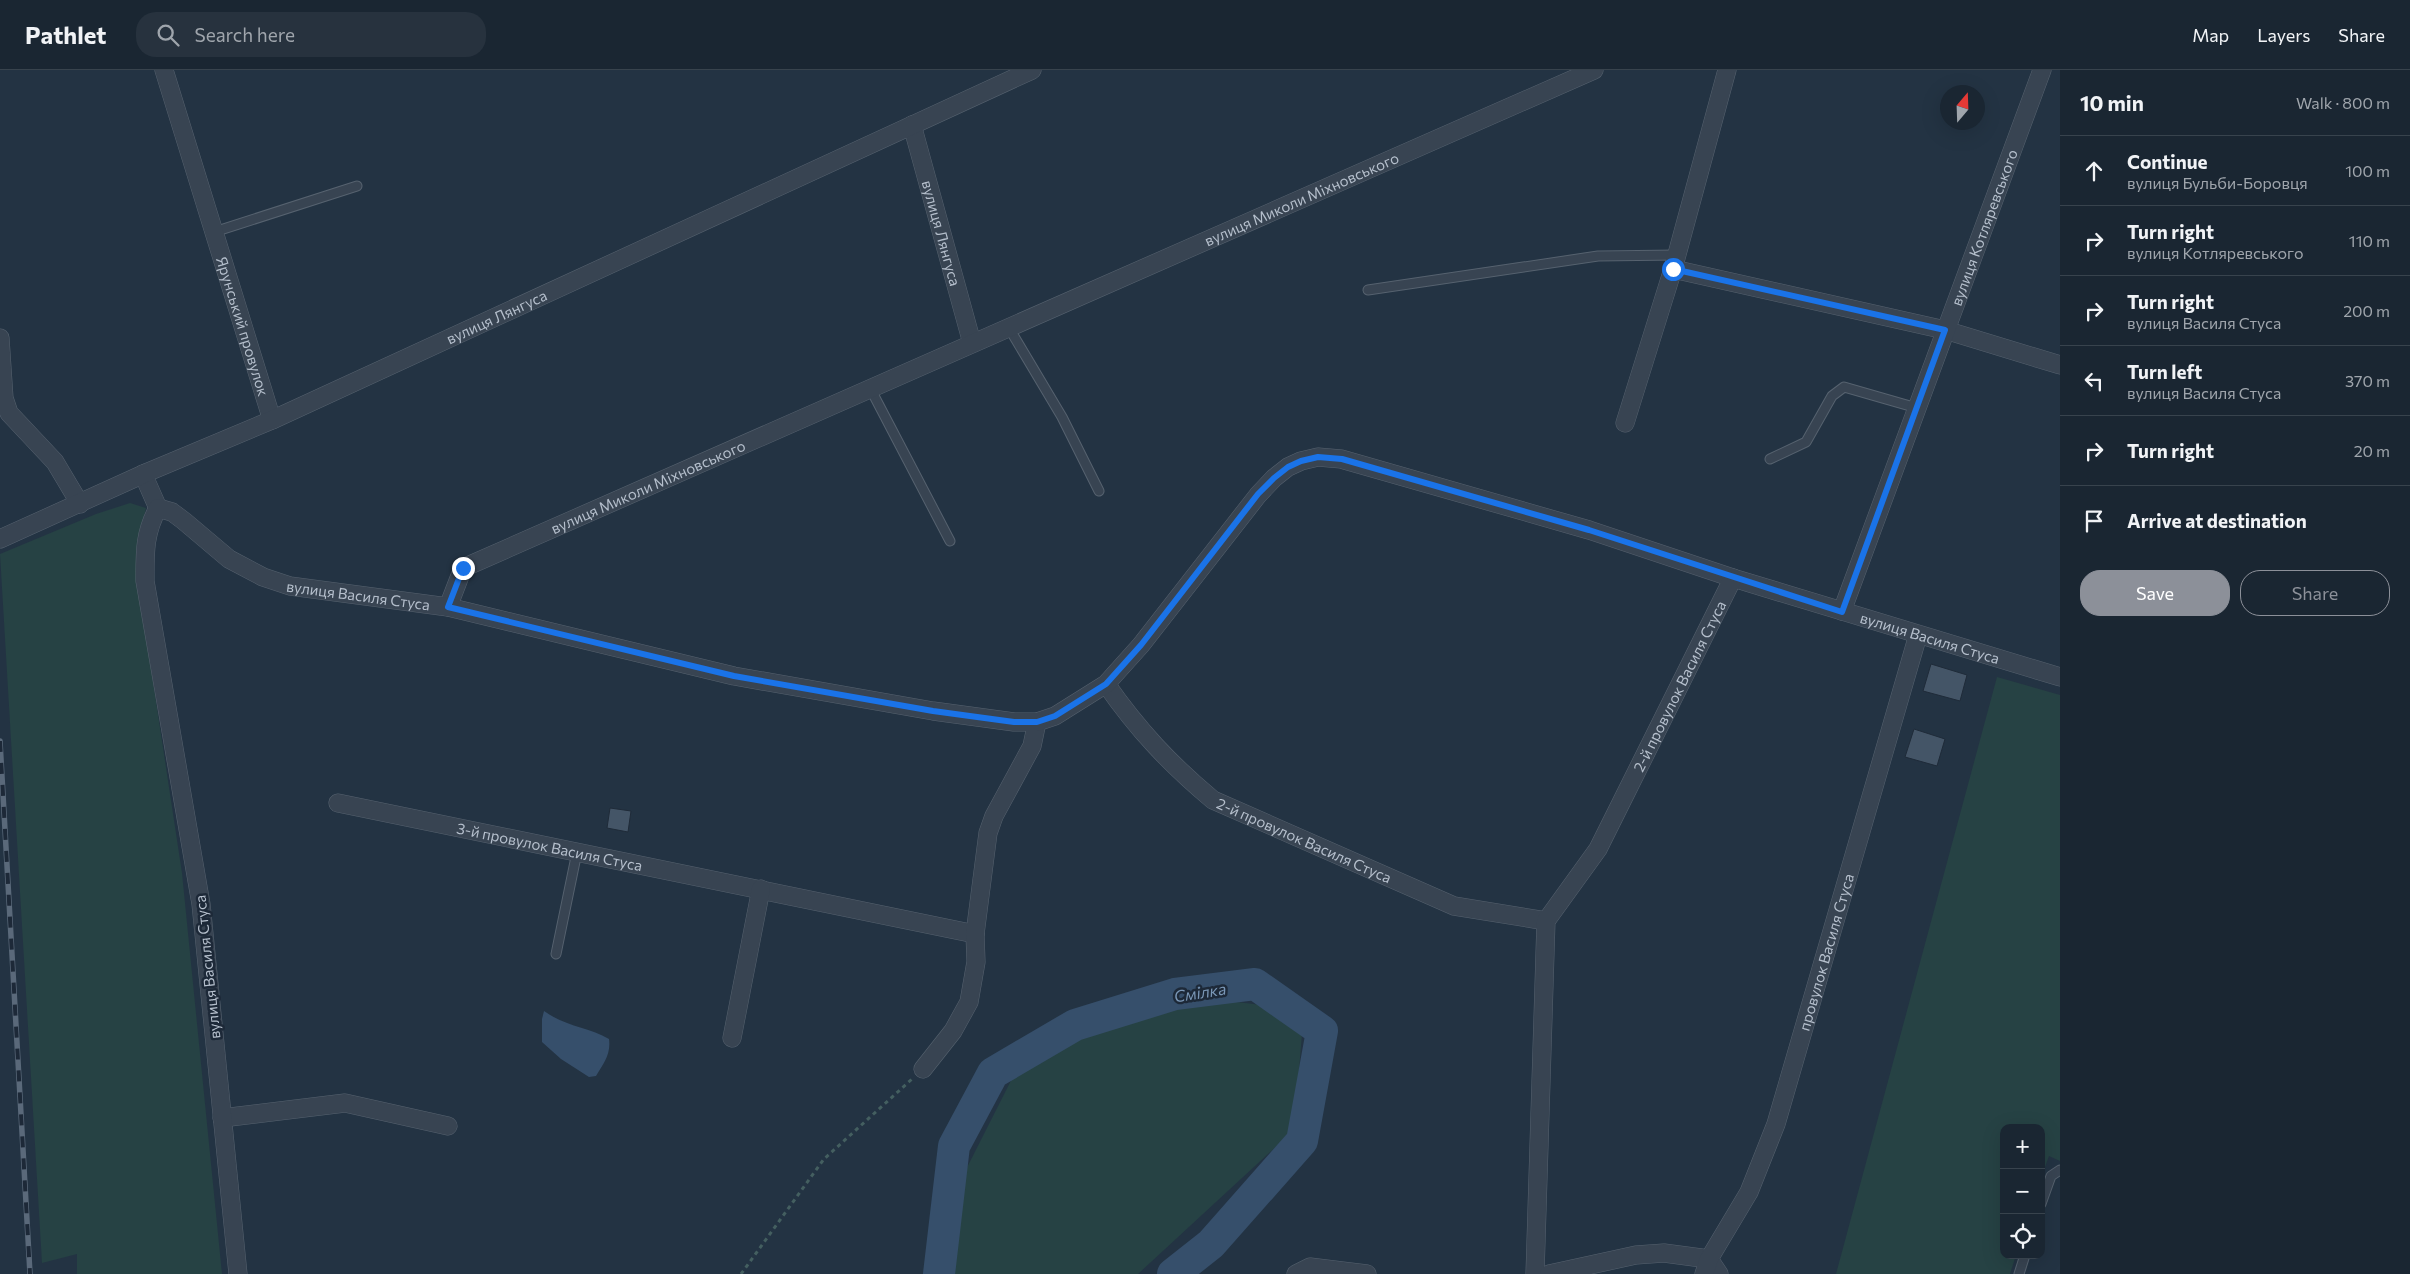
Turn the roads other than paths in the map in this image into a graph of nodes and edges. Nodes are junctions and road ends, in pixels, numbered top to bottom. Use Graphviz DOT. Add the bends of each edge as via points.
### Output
graph roads {
  1 [pos="164,70"];
  2 [pos="1032,70"];
  3 [pos="1594,70"];
  4 [pos="1727,70"];
  5 [pos="2042,70"];
  6 [pos="912,125"];
  7 [pos="357,186"];
  8 [pos="214,232"];
  9 [pos="1675,262"];
  10 [pos="1368,290"];
  11 [pos="1009,328"];
  12 [pos="1945,330"];
  13 [pos="0,338"];
  14 [pos="972,343"];
  15 [pos="2060,365"];
  16 [pos="870,388"];
  17 [pos="1917,408"];
  18 [pos="272,420"];
  19 [pos="1625,423"];
  20 [pos="1770,459"];
  21 [pos="143,474"];
  22 [pos="1099,490"];
  23 [pos="80,504"];
  24 [pos="158,508"];
  25 [pos="0,539"];
  26 [pos="950,541"];
  27 [pos="1733,578"];
  28 [pos="448,607"];
  29 [pos="1842,612"];
  30 [pos="1918,635"];
  31 [pos="2060,677"];
  32 [pos="1106,684"];
  33 [pos="1037,722"];
  34 [pos="338,803"];
  35 [pos="577,852"];
  36 [pos="761,889"];
  37 [pos="1546,921"];
  38 [pos="975,934"];
  39 [pos="556,954"];
  40 [pos="732,1038"];
  41 [pos="923,1069"];
  42 [pos="222,1118"];
  43 [pos="448,1126"];
  44 [pos="2060,1170"];
  45 [pos="2045,1193"];
  46 [pos="2024,1259"];
  47 [pos="1706,1267"];
  48 [pos="238,1274"];
  49 [pos="1296,1274"];
  50 [pos="1367,1274"];
  51 [pos="1536,1274"];
  52 [pos="1549,1274"];
  53 [pos="1719,1274"];
  54 [pos="2019,1274"];
  1 -- 8 [label="street, Ярунський провулок"];
  2 -- 6 [label="street, вулиця Лянгуса"];
  3 -- 11 [label="street, вулиця Миколи Міхновського"];
  4 -- 9 [label="street"];
  5 -- 12 [label="street, вулиця Котляревського"];
  6 -- 14 [label="street, вулиця Лянгуса"];
  6 -- 18 [label="street, вулиця Лянгуса"];
  7 -- 8 [label="lane"];
  8 -- 18 [label="street, Ярунський провулок"];
  9 -- 10 [label="lane" via="1598,256"];
  9 -- 12 [label="street"];
  9 -- 19 [label="street"];
  11 -- 14 [label="street, вулиця Миколи Міхновського"];
  11 -- 22 [label="lane" via="1062,417"];
  12 -- 15 [label="street"];
  12 -- 17 [label="street, вулиця Котляревського"];
  13 -- 23 [label="street" via="4,398 9,412 55,462"];
  14 -- 16 [label="street, вулиця Миколи Міхновського"];
  16 -- 26 [label="lane"];
  16 -- 28 [label="street, вулиця Миколи Міхновського" via="463,568"];
  17 -- 20 [label="lane" via="1844,387 1832,396 1806,442"];
  17 -- 29 [label="street, вулиця Котляревського"];
  18 -- 21 [label="street, вулиця Лянгуса"];
  21 -- 23 [label="street, вулиця Лянгуса"];
  21 -- 24 [label="street"];
  23 -- 25 [label="street, вулиця Лянгуса"];
  24 -- 28 [label="street, вулиця Василя Стуса" via="172,512 229,559 263,577 290,586"];
  24 -- 42 [label="street, вулиця Василя Стуса" via="149,525 145,543 145,581 201,904"];
  27 -- 29 [label="street, вулиця Василя Стуса"];
  27 -- 32 [label="street, вулиця Василя Стуса" via="1589,530 1342,459 1318,457 1288,467 1258,494 1141,645"];
  27 -- 37 [label="street, 2-й провулок Василя Стуса" via="1598,849"];
  28 -- 33 [label="street, вулиця Василя Стуса" via="734,676 933,711"];
  29 -- 30 [label="street, вулиця Василя Стуса"];
  30 -- 31 [label="street, вулиця Василя Стуса"];
  30 -- 47 [label="street, провулок Василя Стуса" via="1776,1124 1749,1192"];
  32 -- 33 [label="street, вулиця Василя Стуса" via="1055,716"];
  32 -- 37 [label="street, 2-й провулок Василя Стуса" via="1132,721 1182,774 1214,800 1454,906"];
  33 -- 38 [label="street" via="1032,746 988,833"];
  34 -- 35 [label="street, 3-й провулок Василя Стуса"];
  35 -- 36 [label="street, 3-й провулок Василя Стуса"];
  35 -- 39 [label="lane"];
  36 -- 38 [label="street, 3-й провулок Василя Стуса"];
  36 -- 40 [label="street"];
  37 -- 51 [label="street"];
  38 -- 41 [label="street" via="976,962 969,1002 953,1032"];
  42 -- 43 [label="street" via="345,1103"];
  42 -- 48 [label="street, вулиця Василя Стуса"];
  44 -- 45 [label="lane" via="2051,1176"];
  46 -- 54 [label="lane"];
  47 -- 52 [label="street" via="1664,1253 1636,1255"];
  47 -- 53 [label="street"];
  49 -- 50 [label="street" via="1310,1268"];
}
